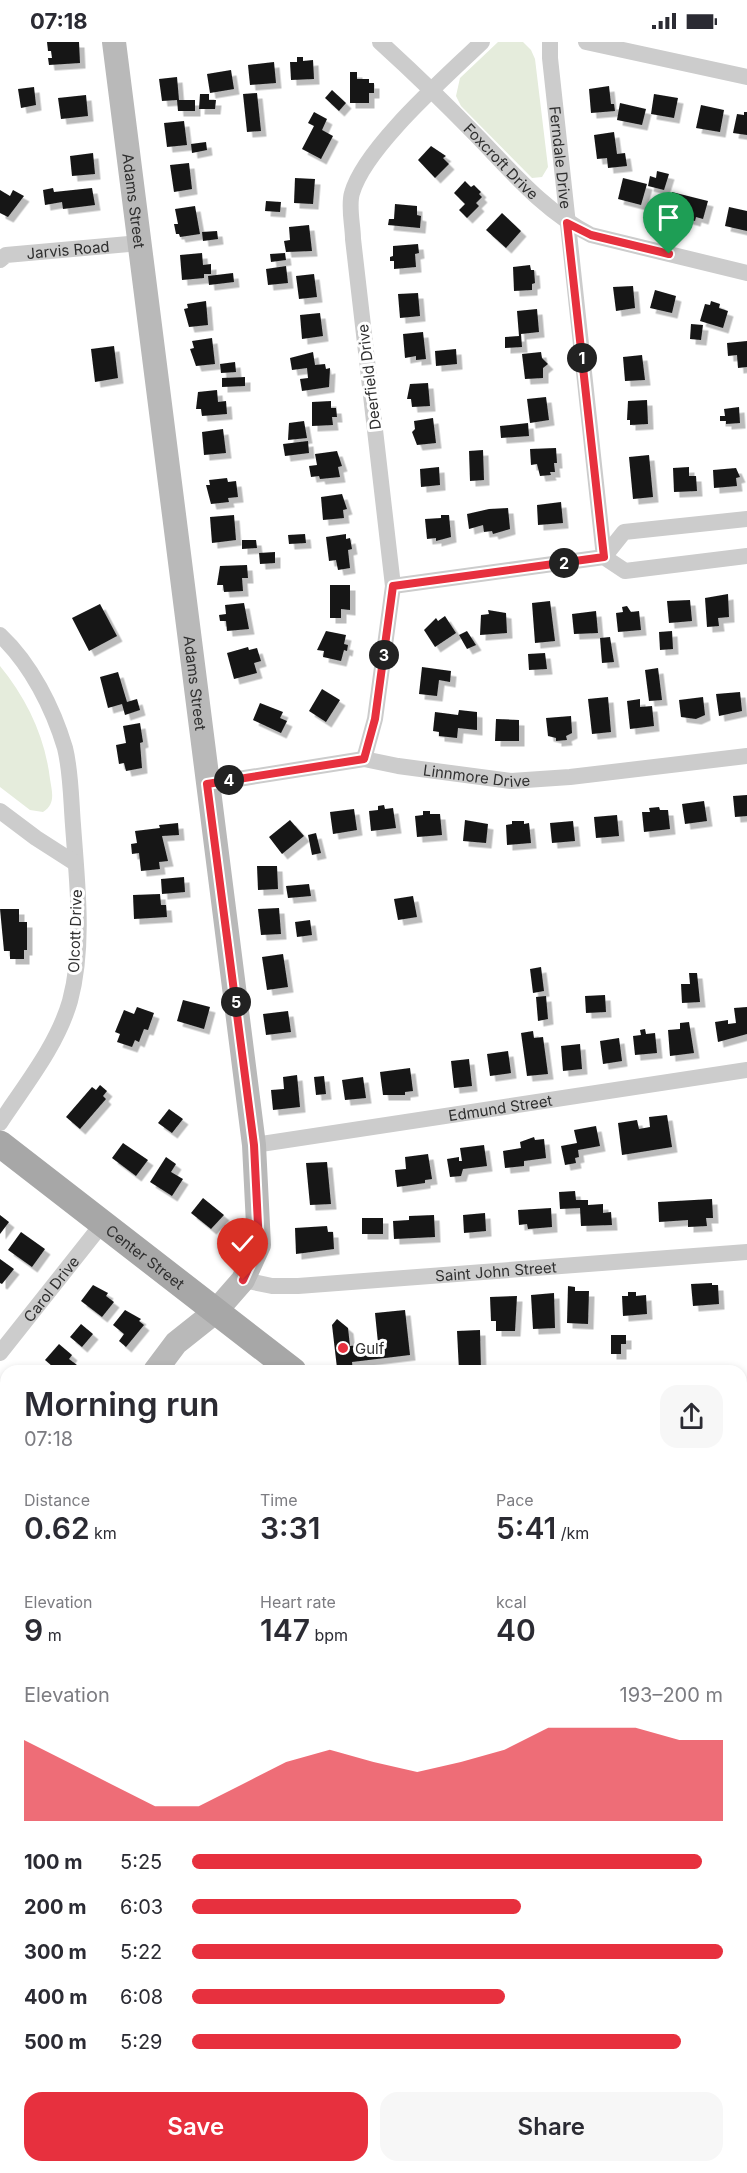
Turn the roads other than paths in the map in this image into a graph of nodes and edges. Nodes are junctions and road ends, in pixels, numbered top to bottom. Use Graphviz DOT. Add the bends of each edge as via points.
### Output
graph roads {
  1 [pos="117,42"];
  2 [pos="380,42"];
  3 [pos="482,42"];
  4 [pos="550,42"];
  5 [pos="586,42"];
  6 [pos="747,77"];
  7 [pos="432,90"];
  8 [pos="567,223"];
  9 [pos="140,243"];
  10 [pos="2,255"];
  11 [pos="747,273"];
  12 [pos="747,519"];
  13 [pos="747,556"];
  14 [pos="604,557"];
  15 [pos="393,586"];
  16 [pos="0,635"];
  17 [pos="747,756"];
  18 [pos="364,759"];
  19 [pos="207,784"];
  20 [pos="0,811"];
  21 [pos="75,863"];
  22 [pos="747,1070"];
  23 [pos="0,1123"];
  24 [pos="0,1144"];
  25 [pos="254,1145"];
  26 [pos="103,1224"];
  27 [pos="747,1252"];
  28 [pos="243,1280"];
  29 [pos="215,1312"];
  30 [pos="0,1353"];
  31 [pos="160,1365"];
  32 [pos="284,1365"];
  1 -- 9 [label="main road, Adams Street"];
  2 -- 7 [label="street, Foxcroft Drive"];
  3 -- 7 [label="street, Deerfield Drive"];
  4 -- 8 [label="street, Ferndale Drive"];
  5 -- 6 [label="street"];
  7 -- 8 [label="street, Foxcroft Drive" via="544,206"];
  7 -- 15 [label="street, Deerfield Drive" via="370,157 352,194 353,239"];
  8 -- 11 [label="street, Foxcroft Drive" via="591,235"];
  8 -- 14 [label="street, Ferndale Drive"];
  9 -- 10 [label="street, Jarvis Road"];
  9 -- 19 [label="main road, Adams Street"];
  12 -- 14 [label="street" via="624,531"];
  13 -- 14 [label="street" via="626,571"];
  14 -- 15 [label="street"];
  15 -- 18 [label="street, Deerfield Drive" via="375,719"];
  16 -- 21 [label="street, Olcott Drive" via="15,649 49,704 65,750"];
  17 -- 18 [label="street, Linnmore Drive" via="511,781"];
  18 -- 19 [label="street, Linnmore Drive"];
  19 -- 25 [label="main road, Adams Street"];
  20 -- 21 [label="street"];
  21 -- 23 [label="street, Olcott Drive" via="77,954 70,1001 51,1046"];
  22 -- 25 [label="street, Edmund Street"];
  24 -- 26 [label="main road, Center Street"];
  25 -- 28 [label="main road, Adams Street" via="259,1245"];
  26 -- 29 [label="main road, Center Street"];
  26 -- 30 [label="street, Carol Drive"];
  27 -- 28 [label="street, Saint John Street" via="298,1286"];
  28 -- 29 [label="main road, Adams Street"];
  29 -- 31 [label="main road, Adams Street" via="176,1343"];
  29 -- 32 [label="main road, Center Street"];
}
